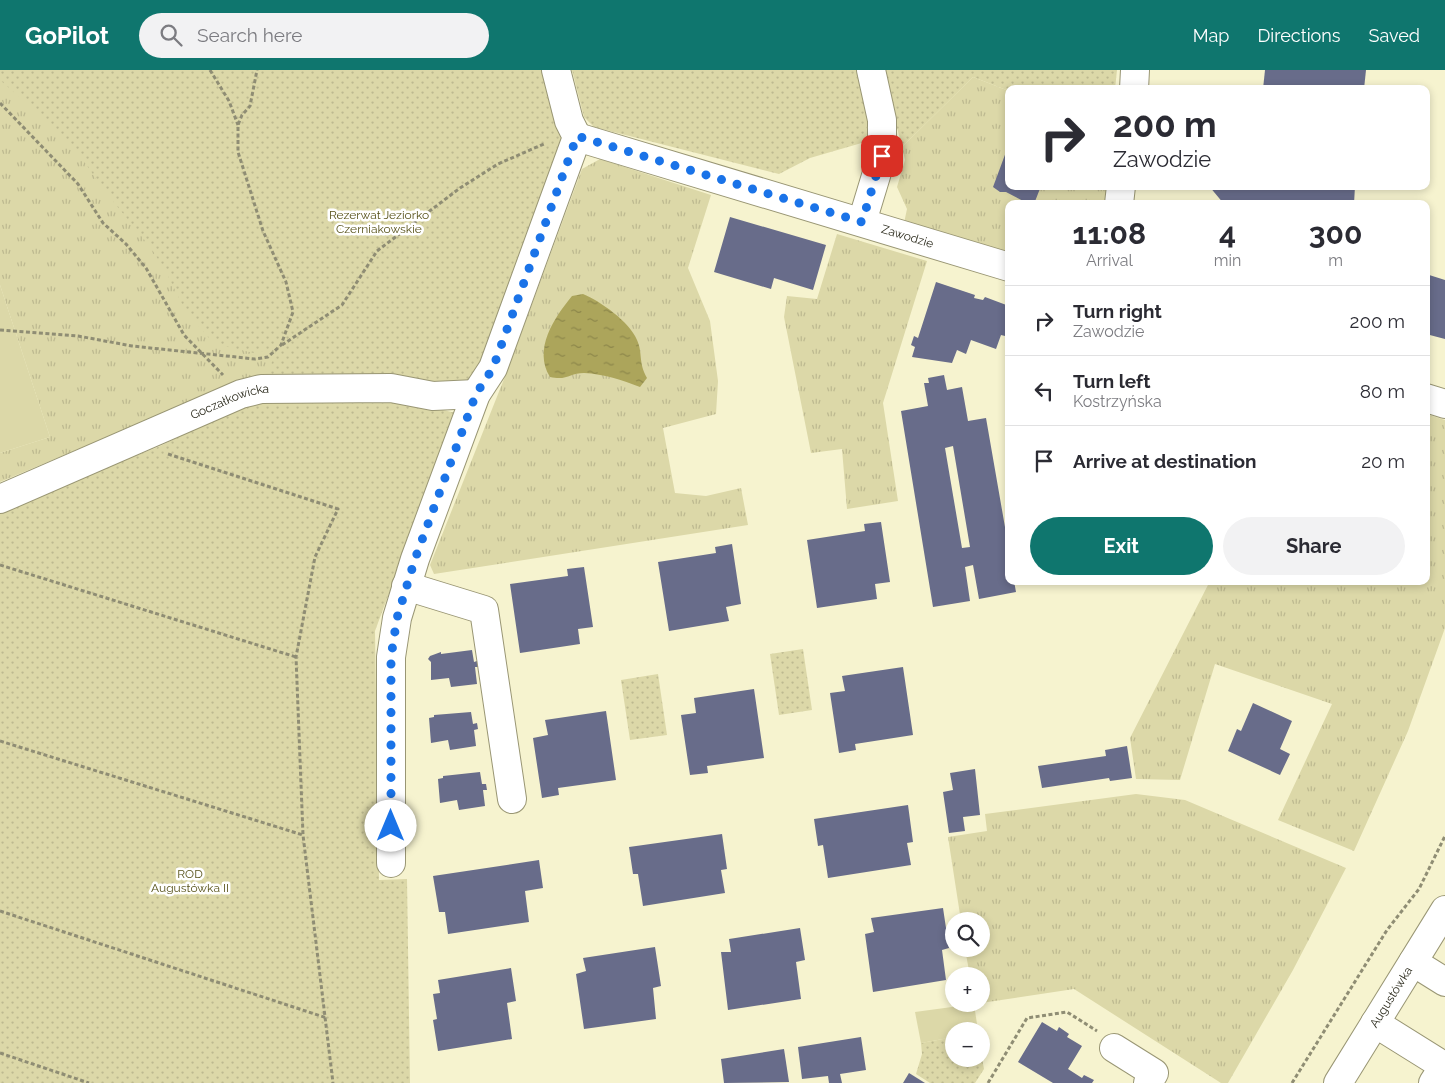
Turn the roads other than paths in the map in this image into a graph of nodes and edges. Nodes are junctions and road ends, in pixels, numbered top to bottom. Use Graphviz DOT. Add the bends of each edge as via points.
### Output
graph roads {
  1 [pos="556,70"];
  2 [pos="871,70"];
  3 [pos="1135,70"];
  4 [pos="1134,85"];
  5 [pos="577,136"];
  6 [pos="862,222"];
  7 [pos="1005,266"];
  8 [pos="476,394"];
  9 [pos="1430,399"];
  10 [pos="1445,404"];
  11 [pos="0,499"];
  12 [pos="406,586"];
  13 [pos="512,799"];
  14 [pos="391,864"];
  15 [pos="1445,910"];
  16 [pos="1413,962"];
  17 [pos="1445,982"];
  18 [pos="1375,1023"];
  19 [pos="1109,1042"];
  20 [pos="1440,1072"];
  21 [pos="1148,1083"];
  22 [pos="1338,1083"];
  1 -- 5 [label="street" via="569,121"];
  2 -- 6 [label="street" via="882,120 882,156"];
  3 -- 4 [label="street"];
  5 -- 6 [label="street, Zawodzie"];
  5 -- 8 [label="street" via="493,368"];
  6 -- 7 [label="street, Zawodzie"];
  8 -- 11 [label="street, Goczałkowicka" via="433,396 391,388 261,389 241,394"];
  8 -- 12 [label="street"];
  9 -- 10 [label="street"];
  12 -- 13 [label="street" via="484,610"];
  12 -- 14 [label="street" via="391,657"];
  15 -- 16 [label="street, Augustówka"];
  16 -- 17 [label="street"];
  16 -- 18 [label="street, Augustówka"];
  18 -- 20 [label="street"];
  18 -- 22 [label="street, Augustówka"];
  19 -- 21 [label="street" via="1154,1073"];
}
